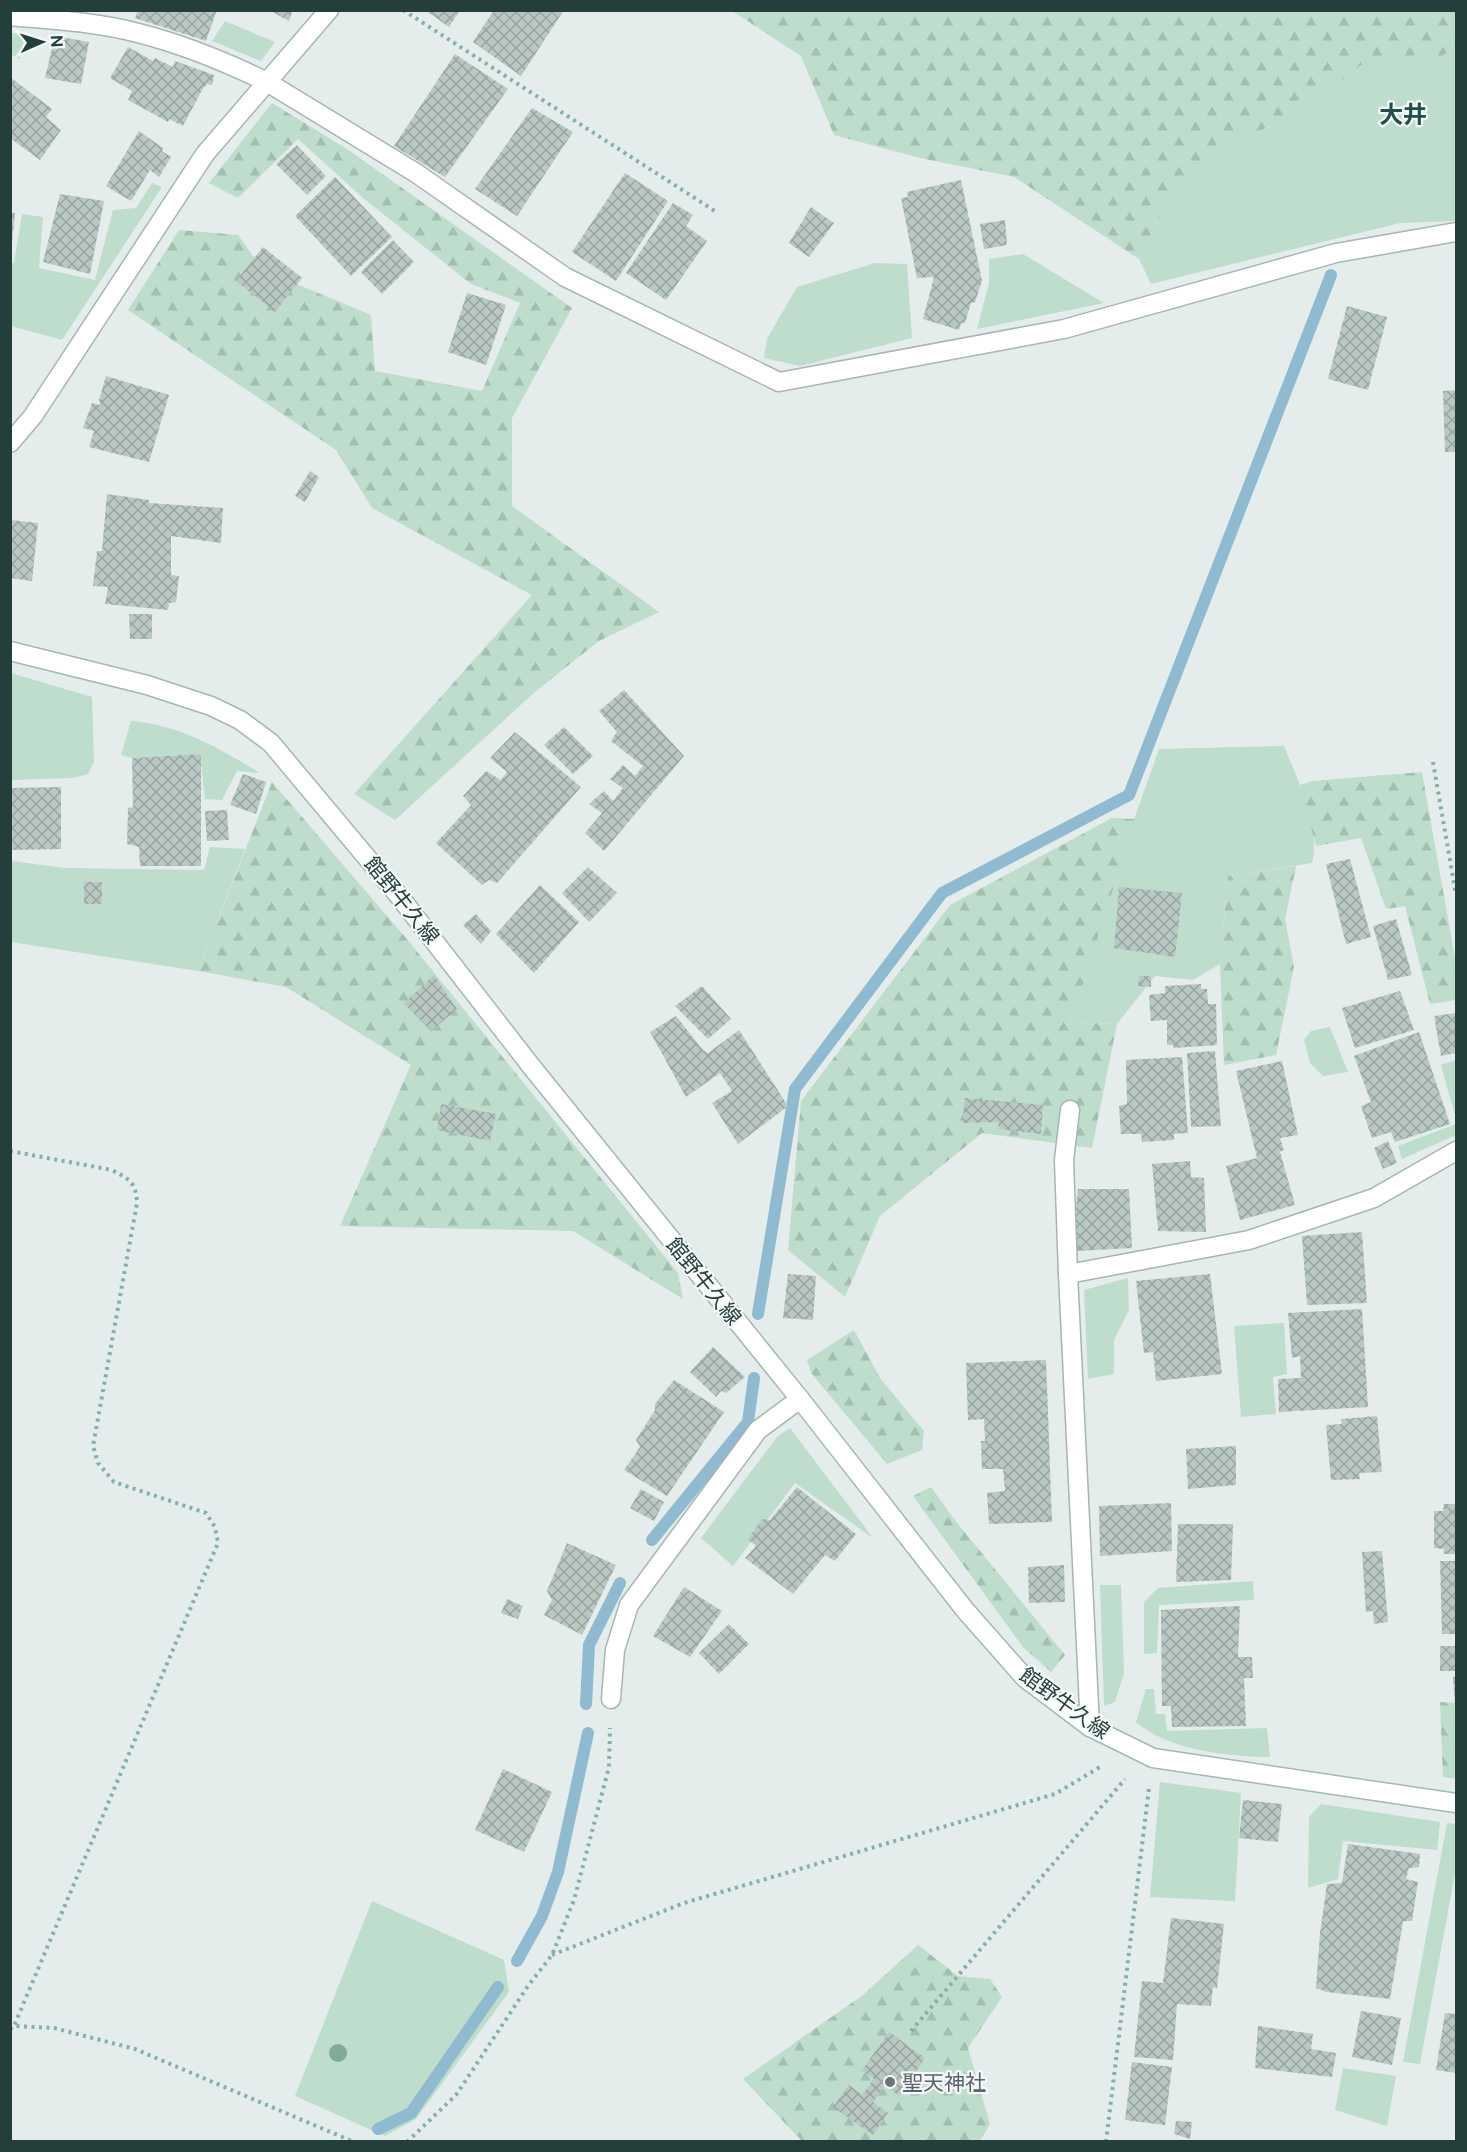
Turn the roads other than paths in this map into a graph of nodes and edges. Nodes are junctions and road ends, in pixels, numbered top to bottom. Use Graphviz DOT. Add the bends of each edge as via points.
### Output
graph roads {
  1 [pos="329,10"];
  2 [pos="10,16"];
  3 [pos="267,82"];
  4 [pos="1456,232"];
  5 [pos="10,443"];
  6 [pos="10,651"];
  7 [pos="1070,1110"];
  8 [pos="1456,1150"];
  9 [pos="1068,1274"];
  10 [pos="800,1399"];
  11 [pos="611,1699"];
  12 [pos="1090,1727"];
  13 [pos="1456,1803"];
  1 -- 3 [label="street"];
  2 -- 3 [label="street" via="138,33"];
  3 -- 4 [label="street" via="416,173 565,277 778,382 1064,329 1336,253"];
  3 -- 5 [label="street" via="206,154 33,416"];
  6 -- 10 [label="street, 館野牛久線" via="147,685 211,706 240,720 271,743 399,896"];
  7 -- 9 [label="street" via="1064,1160"];
  8 -- 9 [label="street" via="1374,1198 1249,1240"];
  9 -- 12 [label="street"];
  10 -- 11 [label="street" via="758,1430 629,1605 615,1650"];
  10 -- 12 [label="street, 館野牛久線" via="965,1610 1025,1678"];
  12 -- 13 [label="street, 館野牛久線" via="1143,1754"];
}
